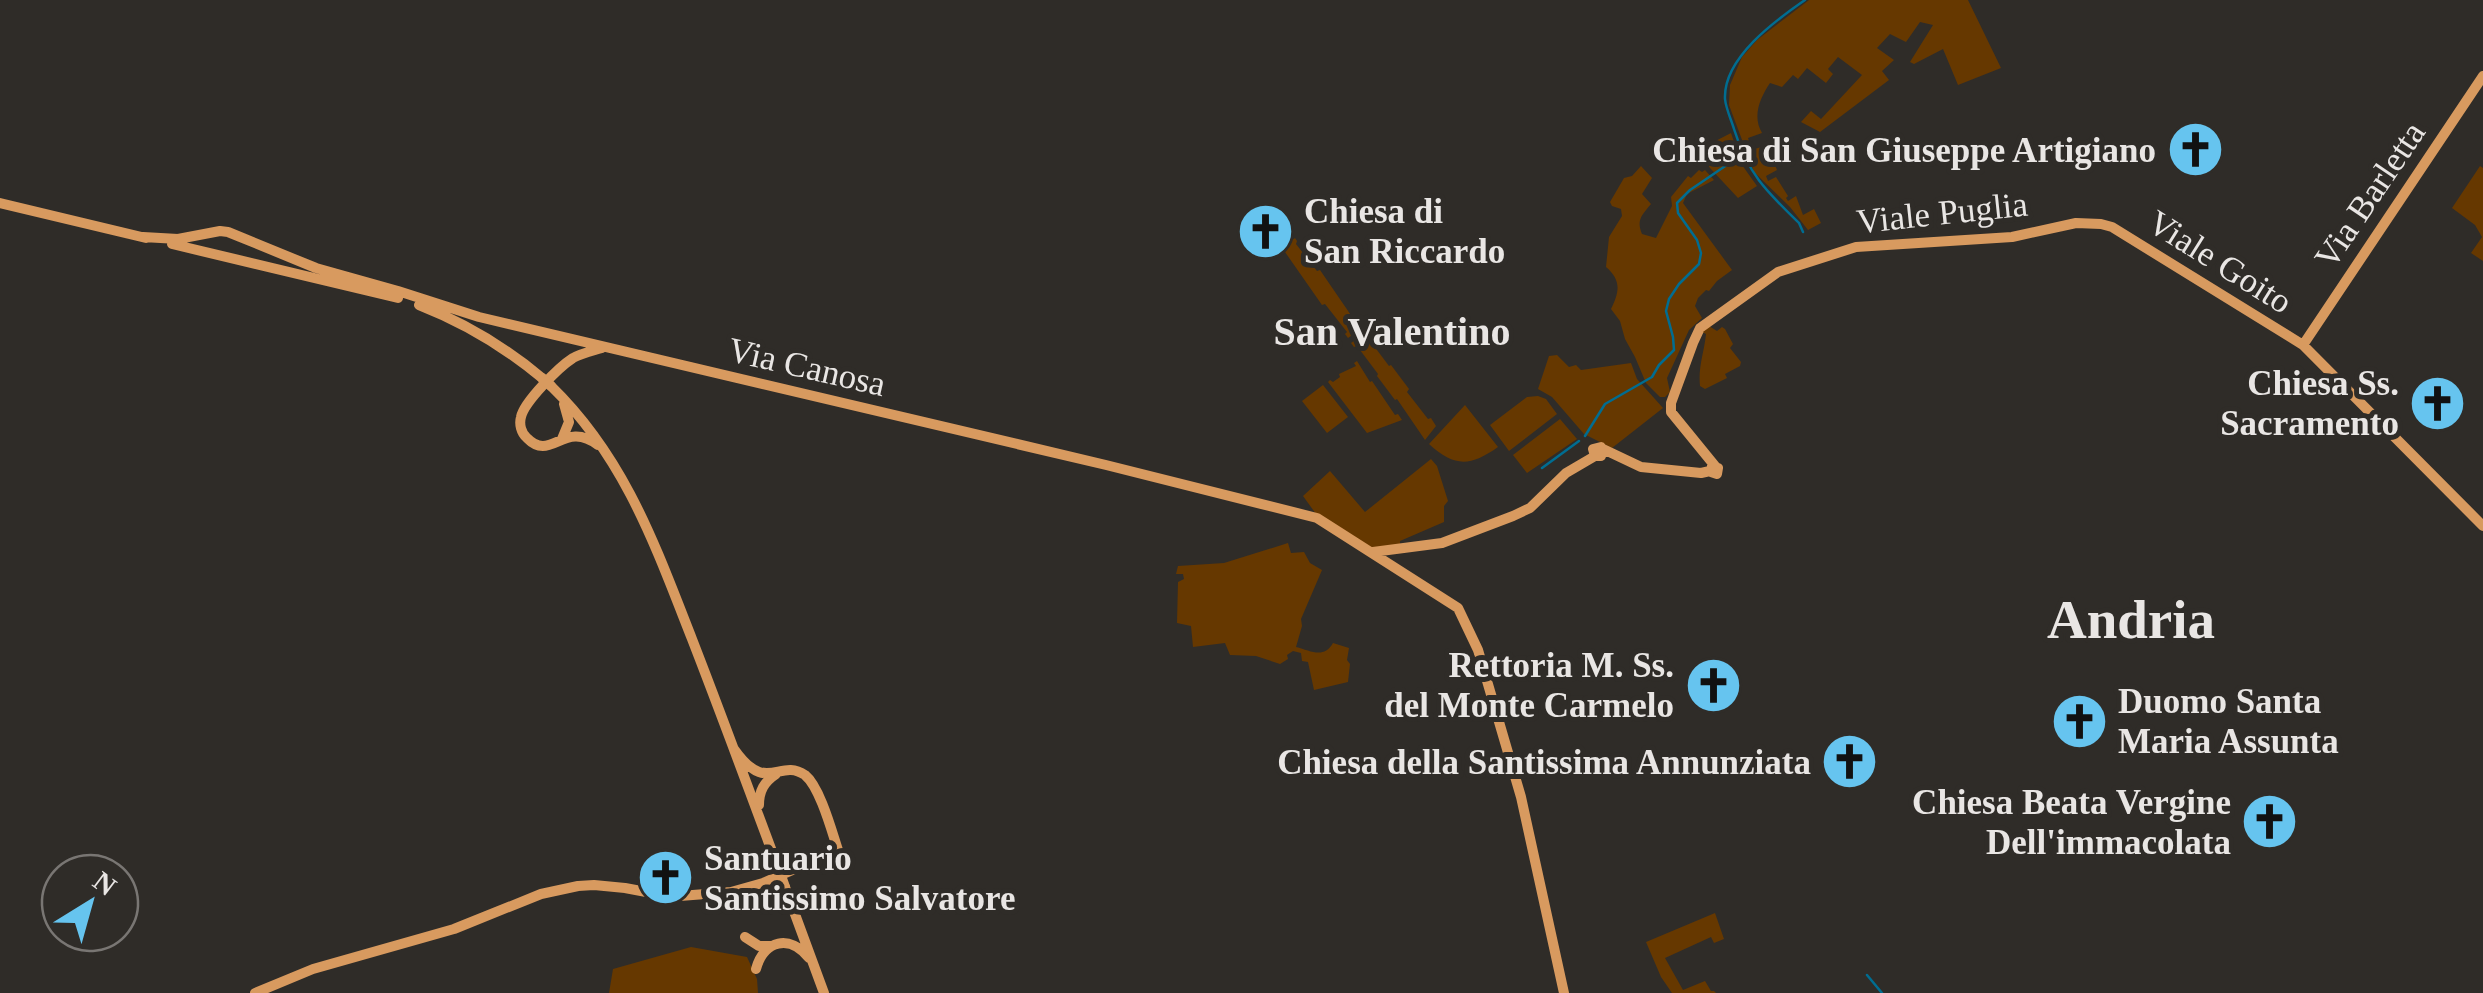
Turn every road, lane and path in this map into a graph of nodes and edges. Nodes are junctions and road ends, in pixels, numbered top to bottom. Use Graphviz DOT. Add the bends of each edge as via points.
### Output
graph roads {
  1 [pos="2483,76"];
  2 [pos="0,203"];
  3 [pos="2108,226"];
  4 [pos="228,232"];
  5 [pos="143,237"];
  6 [pos="254,263"];
  7 [pos="539,332"];
  8 [pos="581,342"];
  9 [pos="2303,345"];
  10 [pos="603,348"];
  11 [pos="569,360"];
  12 [pos="560,395"];
  13 [pos="562,440"];
  14 [pos="609,455"];
  15 [pos="2483,526"];
  16 [pos="1372,553"];
  17 [pos="734,749"];
  18 [pos="782,772"];
  19 [pos="760,819"];
  20 [pos="793,909"];
  21 [pos="745,937"];
  22 [pos="768,947"];
  23 [pos="813,963"];
  24 [pos="756,969"];
  25 [pos="255,993"];
  26 [pos="824,993"];
  27 [pos="1563,993"];
  1 -- 9 [label="main road, Via Barletta"];
  2 -- 5 [label="main road"];
  3 -- 9 [label="main road, Viale Goito"];
  3 -- 16 [label="main road, Viale Puglia" via="2076,223 2012,237 1857,247 1784,270 1700,328 1693,343 1670,406 1711,465 1701,473 1640,467 1600,454 1513,516 1442,543"];
  4 -- 5 [label="main road" via="178,240"];
  4 -- 6 [label="main road" via="216,238 217,248"];
  4 -- 7 [label="main road, Via Canosa" via="316,268"];
  5 -- 6 [label="main road"];
  6 -- 12 [label="main road" via="431,310 512,354"];
  7 -- 8 [label="main road, Via Canosa"];
  7 -- 11 [label="main road" via="556,338"];
  8 -- 10 [label="main road, Via Canosa"];
  8 -- 11 [label="main road"];
  9 -- 15 [label="main road, Viale Goito"];
  10 -- 11 [label="main road"];
  10 -- 16 [label="main road, Via Canosa" via="1286,509 1317,518"];
  11 -- 13 [label="main road" via="527,404 520,422 536,445"];
  12 -- 13 [label="main road" via="569,422"];
  12 -- 14 [label="main road"];
  13 -- 14 [label="main road" via="581,435"];
  14 -- 17 [label="main road" via="646,524"];
  16 -- 27 [label="main road, Via Canosa" via="1458,608 1472,638"];
  17 -- 18 [label="main road" via="752,770"];
  17 -- 19 [label="main road"];
  18 -- 19 [label="main road" via="761,789"];
  18 -- 25 [label="main road" via="809,780 838,850 730,892 668,896 594,886 541,894"];
  19 -- 20 [label="main road, bridge"];
  20 -- 22 [label="main road" via="790,931"];
  20 -- 23 [label="main road"];
  21 -- 22 [label="main road"];
  22 -- 23 [label="main road" via="797,946"];
  22 -- 24 [label="main road"];
  23 -- 26 [label="main road"];
}
